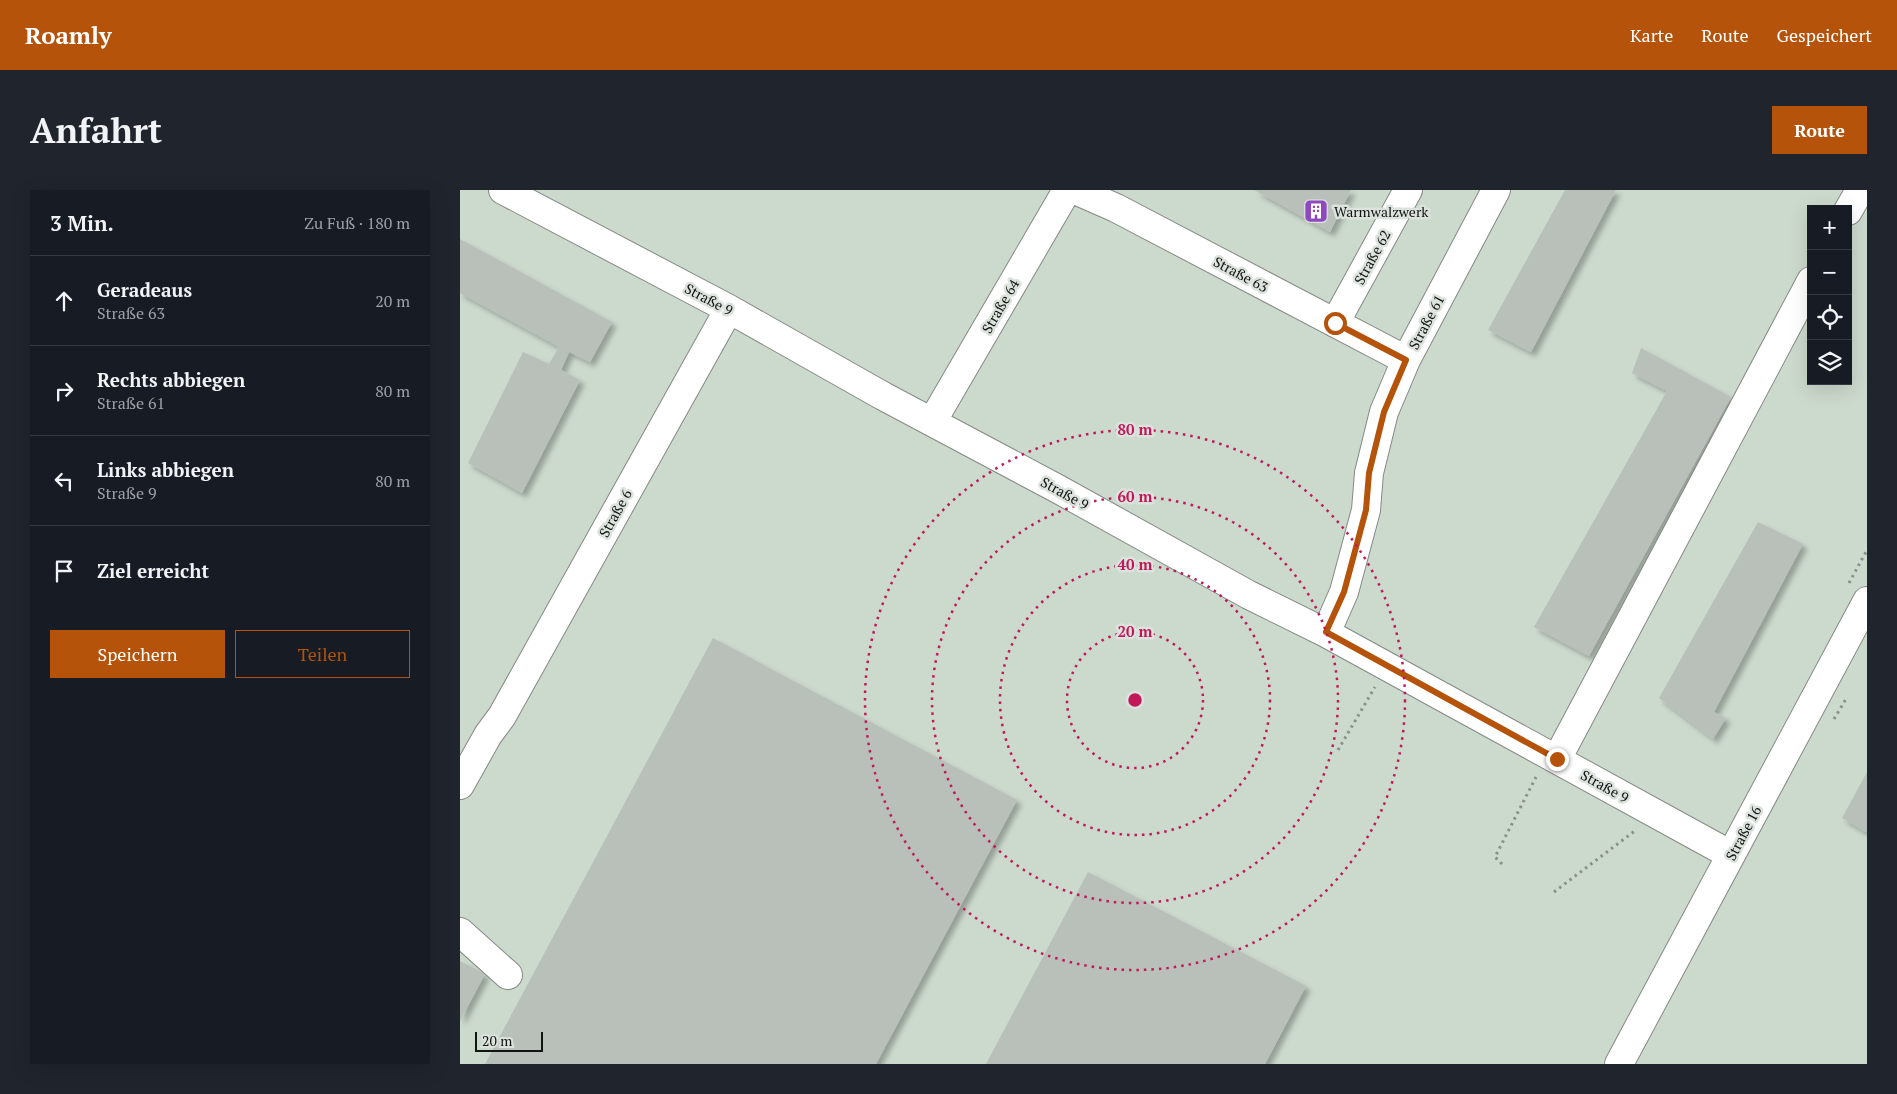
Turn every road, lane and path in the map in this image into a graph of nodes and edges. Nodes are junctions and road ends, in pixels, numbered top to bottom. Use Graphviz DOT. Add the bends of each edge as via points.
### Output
graph roads {
  1 [pos="503,190"];
  2 [pos="1067,190"];
  3 [pos="1075,190"];
  4 [pos="1408,190"];
  5 [pos="1496,190"];
  6 [pos="1860,190"];
  7 [pos="1851,205"];
  8 [pos="1807,287"];
  9 [pos="729,309"];
  10 [pos="1335,323"];
  11 [pos="1406,360"];
  12 [pos="932,422"];
  13 [pos="1867,602"];
  14 [pos="1326,632"];
  15 [pos="1387,667"];
  16 [pos="502,716"];
  17 [pos="1338,750"];
  18 [pos="1552,756"];
  19 [pos="460,785"];
  20 [pos="460,804"];
  21 [pos="1657,815"];
  22 [pos="1731,855"];
  23 [pos="1502,864"];
  24 [pos="1554,892"];
  25 [pos="460,932"];
  26 [pos="508,975"];
  27 [pos="1618,1064"];
  1 -- 9 [label="street, Straße 9"];
  2 -- 12 [label="street, Straße 64"];
  3 -- 10 [label="street, Straße 63" via="1116,208"];
  4 -- 10 [label="street, Straße 62"];
  5 -- 11 [label="street, Straße 61"];
  6 -- 7 [label="street"];
  8 -- 18 [label="street"];
  9 -- 12 [label="street, Straße 9"];
  9 -- 16 [label="street, Straße 6"];
  10 -- 11 [label="street, Straße 63"];
  11 -- 14 [label="street, Straße 61" via="1384,412 1369,473 1366,510 1344,592"];
  12 -- 14 [label="street, Straße 9" via="1248,594"];
  13 -- 22 [label="street, Straße 16"];
  14 -- 15 [label="street, Straße 9"];
  15 -- 17 [label="path"];
  15 -- 18 [label="street, Straße 9"];
  16 -- 19 [label="street, Straße 6"];
  16 -- 20 [label="street, Straße 6" via="497,739 480,774"];
  18 -- 21 [label="street, Straße 9"];
  18 -- 23 [label="path" via="1495,857"];
  21 -- 22 [label="street, Straße 9"];
  21 -- 24 [label="path"];
  22 -- 27 [label="street, Straße 16"];
  25 -- 26 [label="street"];
}
